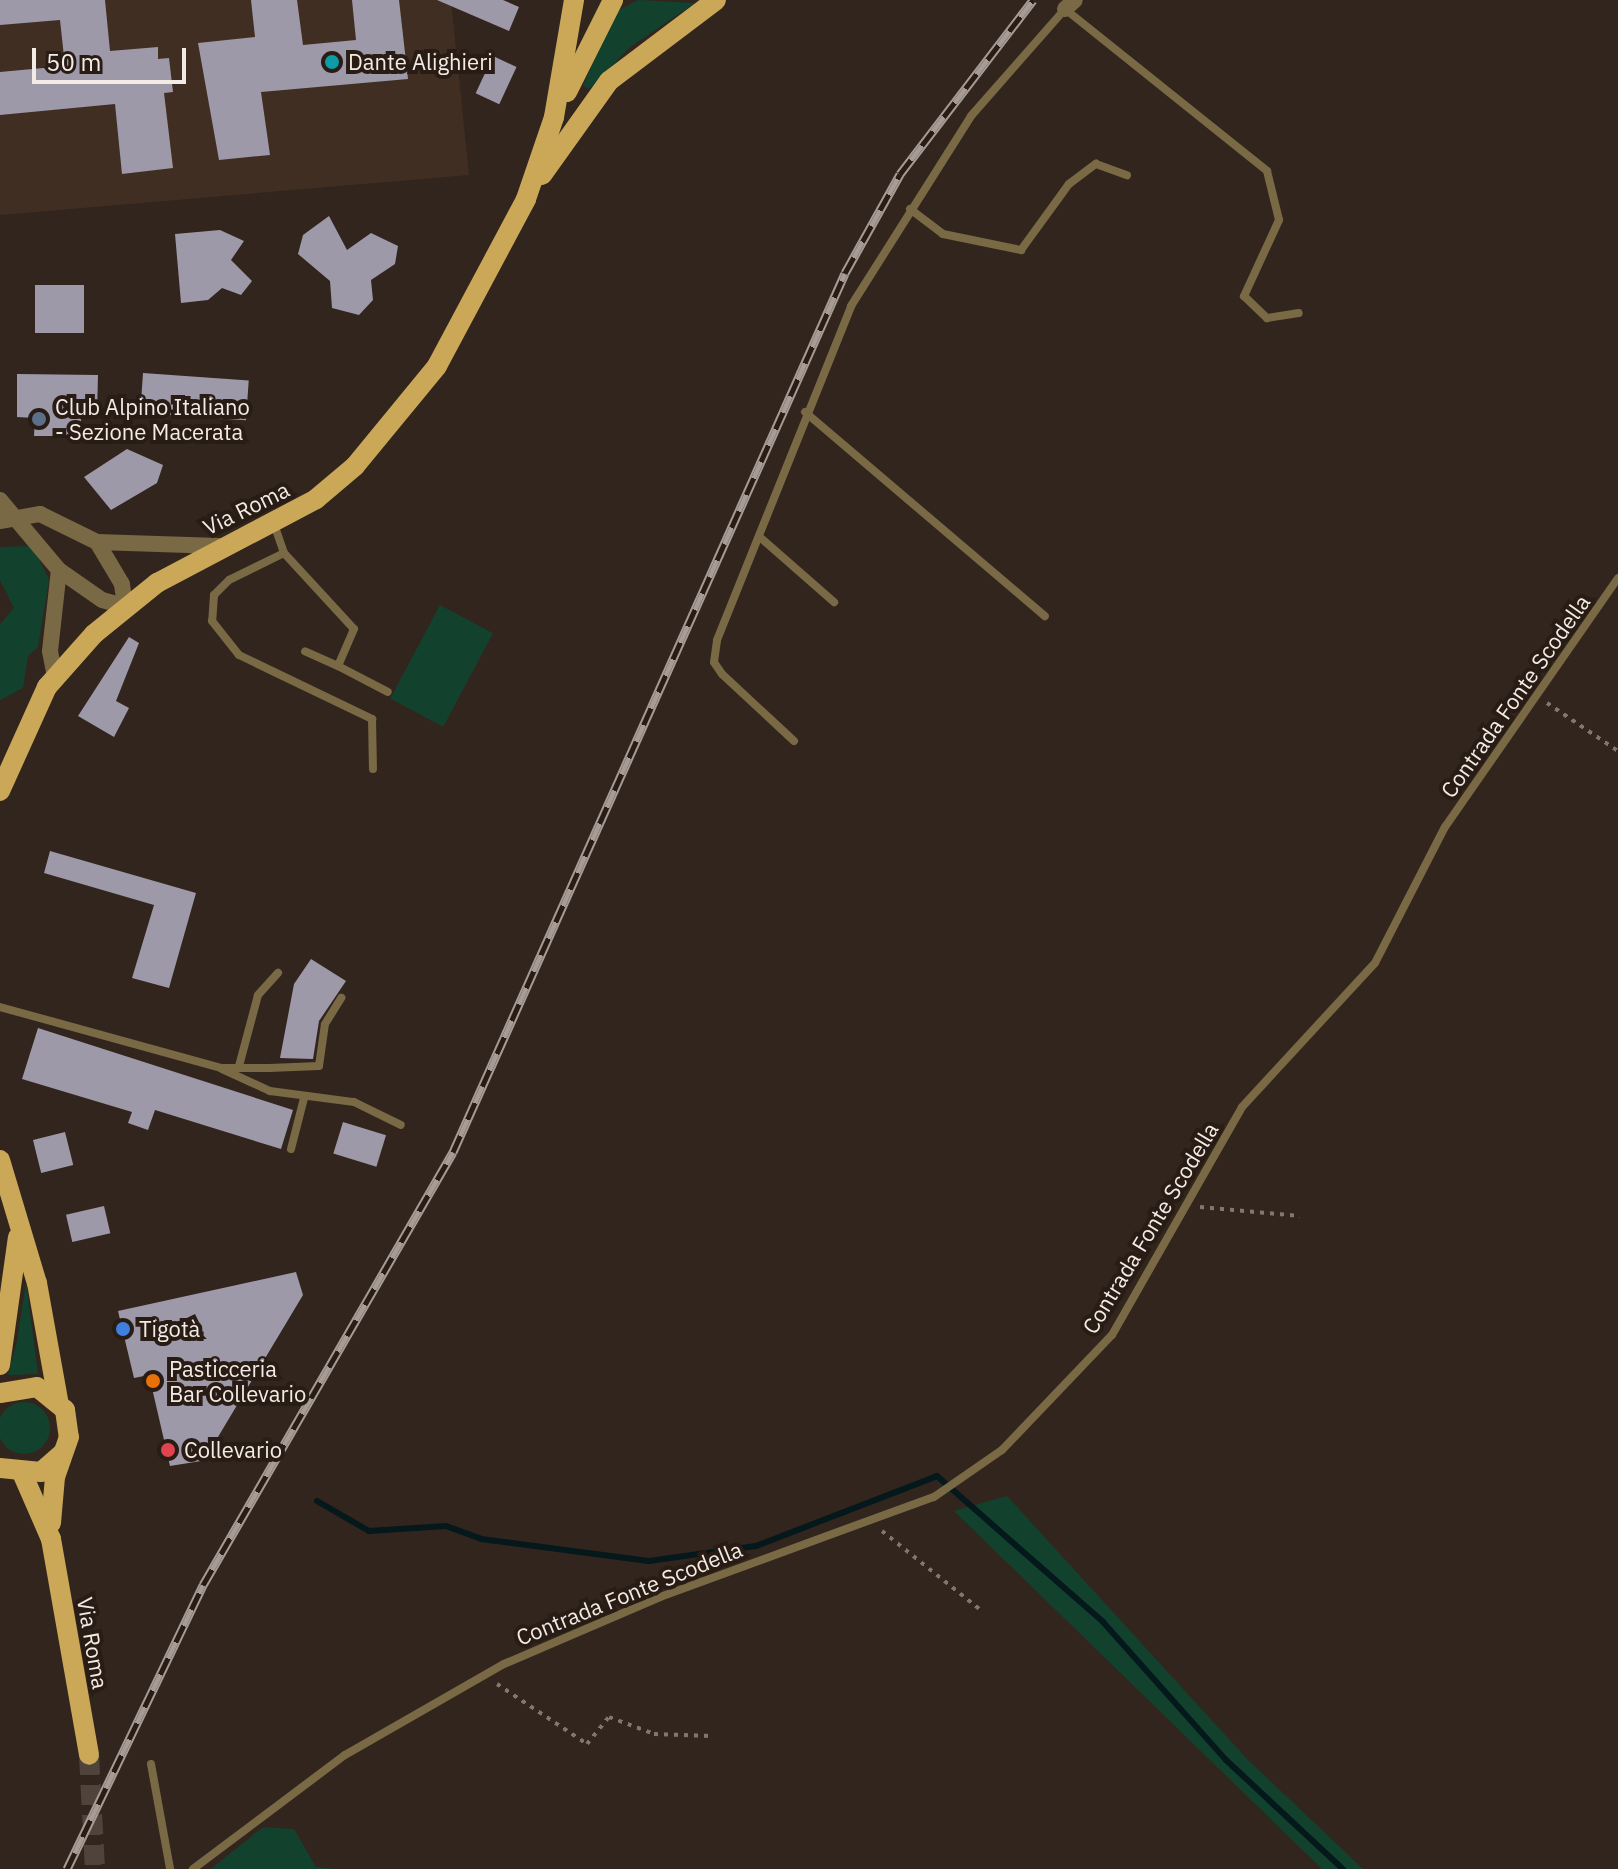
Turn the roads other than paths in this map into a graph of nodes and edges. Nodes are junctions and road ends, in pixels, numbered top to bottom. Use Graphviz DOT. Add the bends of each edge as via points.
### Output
graph roads {
  1 [pos="574,0"];
  2 [pos="613,0"];
  3 [pos="716,0"];
  4 [pos="1070,4"];
  5 [pos="554,117"];
  6 [pos="1127,175"];
  7 [pos="526,199"];
  8 [pos="910,209"];
  9 [pos="1299,313"];
  10 [pos="805,412"];
  11 [pos="0,500"];
  12 [pos="6,518"];
  13 [pos="274,524"];
  14 [pos="762,539"];
  15 [pos="97,542"];
  16 [pos="219,546"];
  17 [pos="284,553"];
  18 [pos="59,570"];
  19 [pos="1618,578"];
  20 [pos="834,602"];
  21 [pos="125,606"];
  22 [pos="1045,616"];
  23 [pos="305,651"];
  24 [pos="338,666"];
  25 [pos="55,677"];
  26 [pos="388,692"];
  27 [pos="794,741"];
  28 [pos="373,769"];
  29 [pos="0,791"];
  30 [pos="278,973"];
  31 [pos="341,998"];
  32 [pos="0,1007"];
  33 [pos="239,1066"];
  34 [pos="221,1068"];
  35 [pos="304,1098"];
  36 [pos="401,1125"];
  37 [pos="291,1149"];
  38 [pos="0,1160"];
  39 [pos="18,1233"];
  40 [pos="0,1365"];
  41 [pos="0,1393"];
  42 [pos="58,1400"];
  43 [pos="64,1451"];
  44 [pos="1,1469"];
  45 [pos="23,1475"];
  46 [pos="51,1539"];
  47 [pos="89,1755"];
  48 [pos="151,1764"];
  49 [pos="170,1869"];
  50 [pos="193,1869"];
  1 -- 5 [label="main road, Via Roma"];
  2 -- 5 [label="main road, Via Roma"];
  3 -- 7 [label="main road" via="609,81"];
  4 -- 8 [label="lane" via="996,83"];
  4 -- 9 [label="lane" via="1267,171 1279,220 1244,296 1267,318"];
  5 -- 7 [label="main road, Via Roma"];
  6 -- 8 [label="lane" via="1096,164 1069,184 1021,250 943,234"];
  7 -- 13 [label="main road, Via Roma" via="437,366 355,466"];
  8 -- 10 [label="lane" via="851,306"];
  10 -- 14 [label="lane"];
  10 -- 22 [label="lane"];
  11 -- 12 [label="street"];
  12 -- 15 [label="street" via="40,514"];
  12 -- 18 [label="street"];
  13 -- 16 [label="main road, Via Roma"];
  13 -- 17 [label="lane"];
  14 -- 20 [label="lane"];
  14 -- 27 [label="lane" via="714,662"];
  15 -- 16 [label="street"];
  15 -- 21 [label="street" via="122,584"];
  16 -- 21 [label="main road, Via Roma"];
  17 -- 24 [label="lane" via="354,629"];
  17 -- 28 [label="lane" via="229,580 214,595 212,621 239,655 372,719"];
  18 -- 21 [label="street" via="102,600"];
  18 -- 25 [label="street" via="50,651"];
  19 -- 50 [label="lane, Contrada Fonte Scodella" via="1445,827 1375,963 1242,1107 1112,1335 967,1477 934,1497 660,1597 485,1676 345,1755"];
  21 -- 25 [label="main road, Via Roma"];
  23 -- 24 [label="lane"];
  24 -- 26 [label="lane"];
  25 -- 29 [label="main road, Via Roma"];
  30 -- 33 [label="lane" via="258,995"];
  31 -- 33 [label="lane" via="325,1024 319,1066"];
  32 -- 34 [label="lane"];
  33 -- 34 [label="lane"];
  34 -- 35 [label="lane"];
  35 -- 36 [label="lane" via="354,1102"];
  35 -- 37 [label="lane"];
  38 -- 39 [label="main road, Via Roma"];
  39 -- 40 [label="main road, Via Roma"];
  39 -- 42 [label="main road, Via Roma" via="37,1283"];
  41 -- 42 [label="main road" via="29,1385"];
  42 -- 43 [label="main road, Via Roma" via="69,1427"];
  43 -- 45 [label="main road" via="41,1472"];
  43 -- 46 [label="main road, Via Roma" via="51,1498"];
  44 -- 45 [label="main road"];
  45 -- 46 [label="main road, Via Roma"];
  46 -- 47 [label="main road, Via Roma"];
  48 -- 49 [label="lane"];
}
